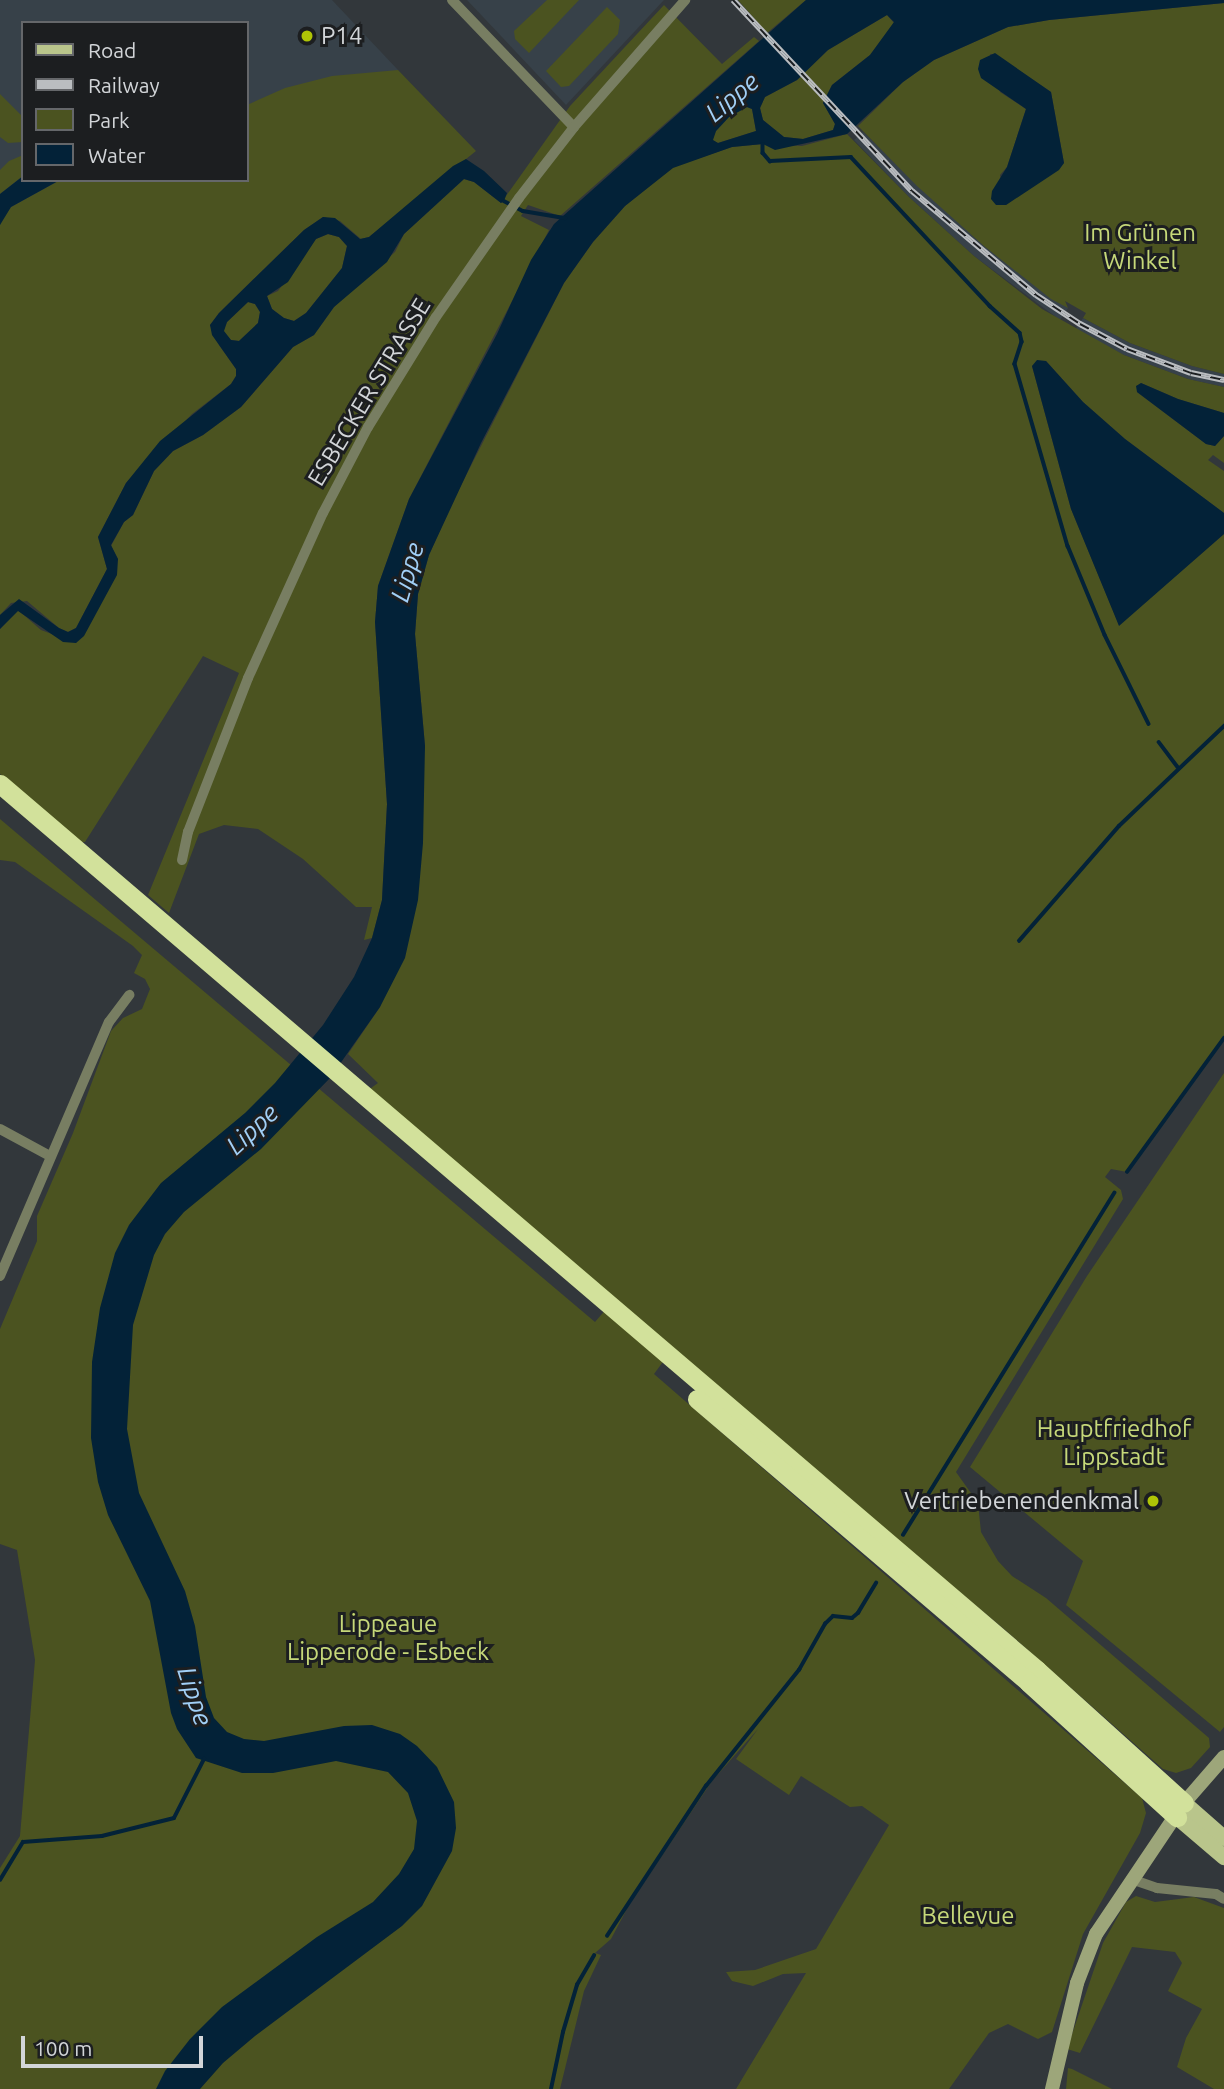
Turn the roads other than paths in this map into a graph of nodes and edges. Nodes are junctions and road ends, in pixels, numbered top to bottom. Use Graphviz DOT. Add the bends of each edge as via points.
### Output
graph roads {
  1 [pos="452,0"];
  2 [pos="685,0"];
  3 [pos="573,127"];
  4 [pos="0,784"];
  5 [pos="0,800"];
  6 [pos="182,860"];
  7 [pos="129,995"];
  8 [pos="248,1005"];
  9 [pos="0,1129"];
  10 [pos="50,1156"];
  11 [pos="0,1276"];
  12 [pos="1224,1756"];
  13 [pos="1180,1810"];
  14 [pos="1224,1838"];
  15 [pos="1224,1857"];
  16 [pos="1131,1879"];
  17 [pos="1224,1899"];
  18 [pos="1052,2089"];
  1 -- 3 [label="street"];
  2 -- 3 [label="street, ESBECKER STRASSE"];
  3 -- 6 [label="street, ESBECKER STRASSE" via="436,317 323,513 240,698 188,832"];
  4 -- 8 [label="highway"];
  5 -- 8 [label="highway"];
  7 -- 10 [label="street" via="109,1022"];
  8 -- 13 [label="highway" via="1033,1676"];
  9 -- 10 [label="street"];
  10 -- 11 [label="street"];
  12 -- 13 [label="main road"];
  13 -- 14 [label="main road"];
  13 -- 15 [label="main road"];
  13 -- 16 [label="main road"];
  16 -- 17 [label="street"];
  16 -- 18 [label="main road" via="1096,1934 1077,1983"];
}
